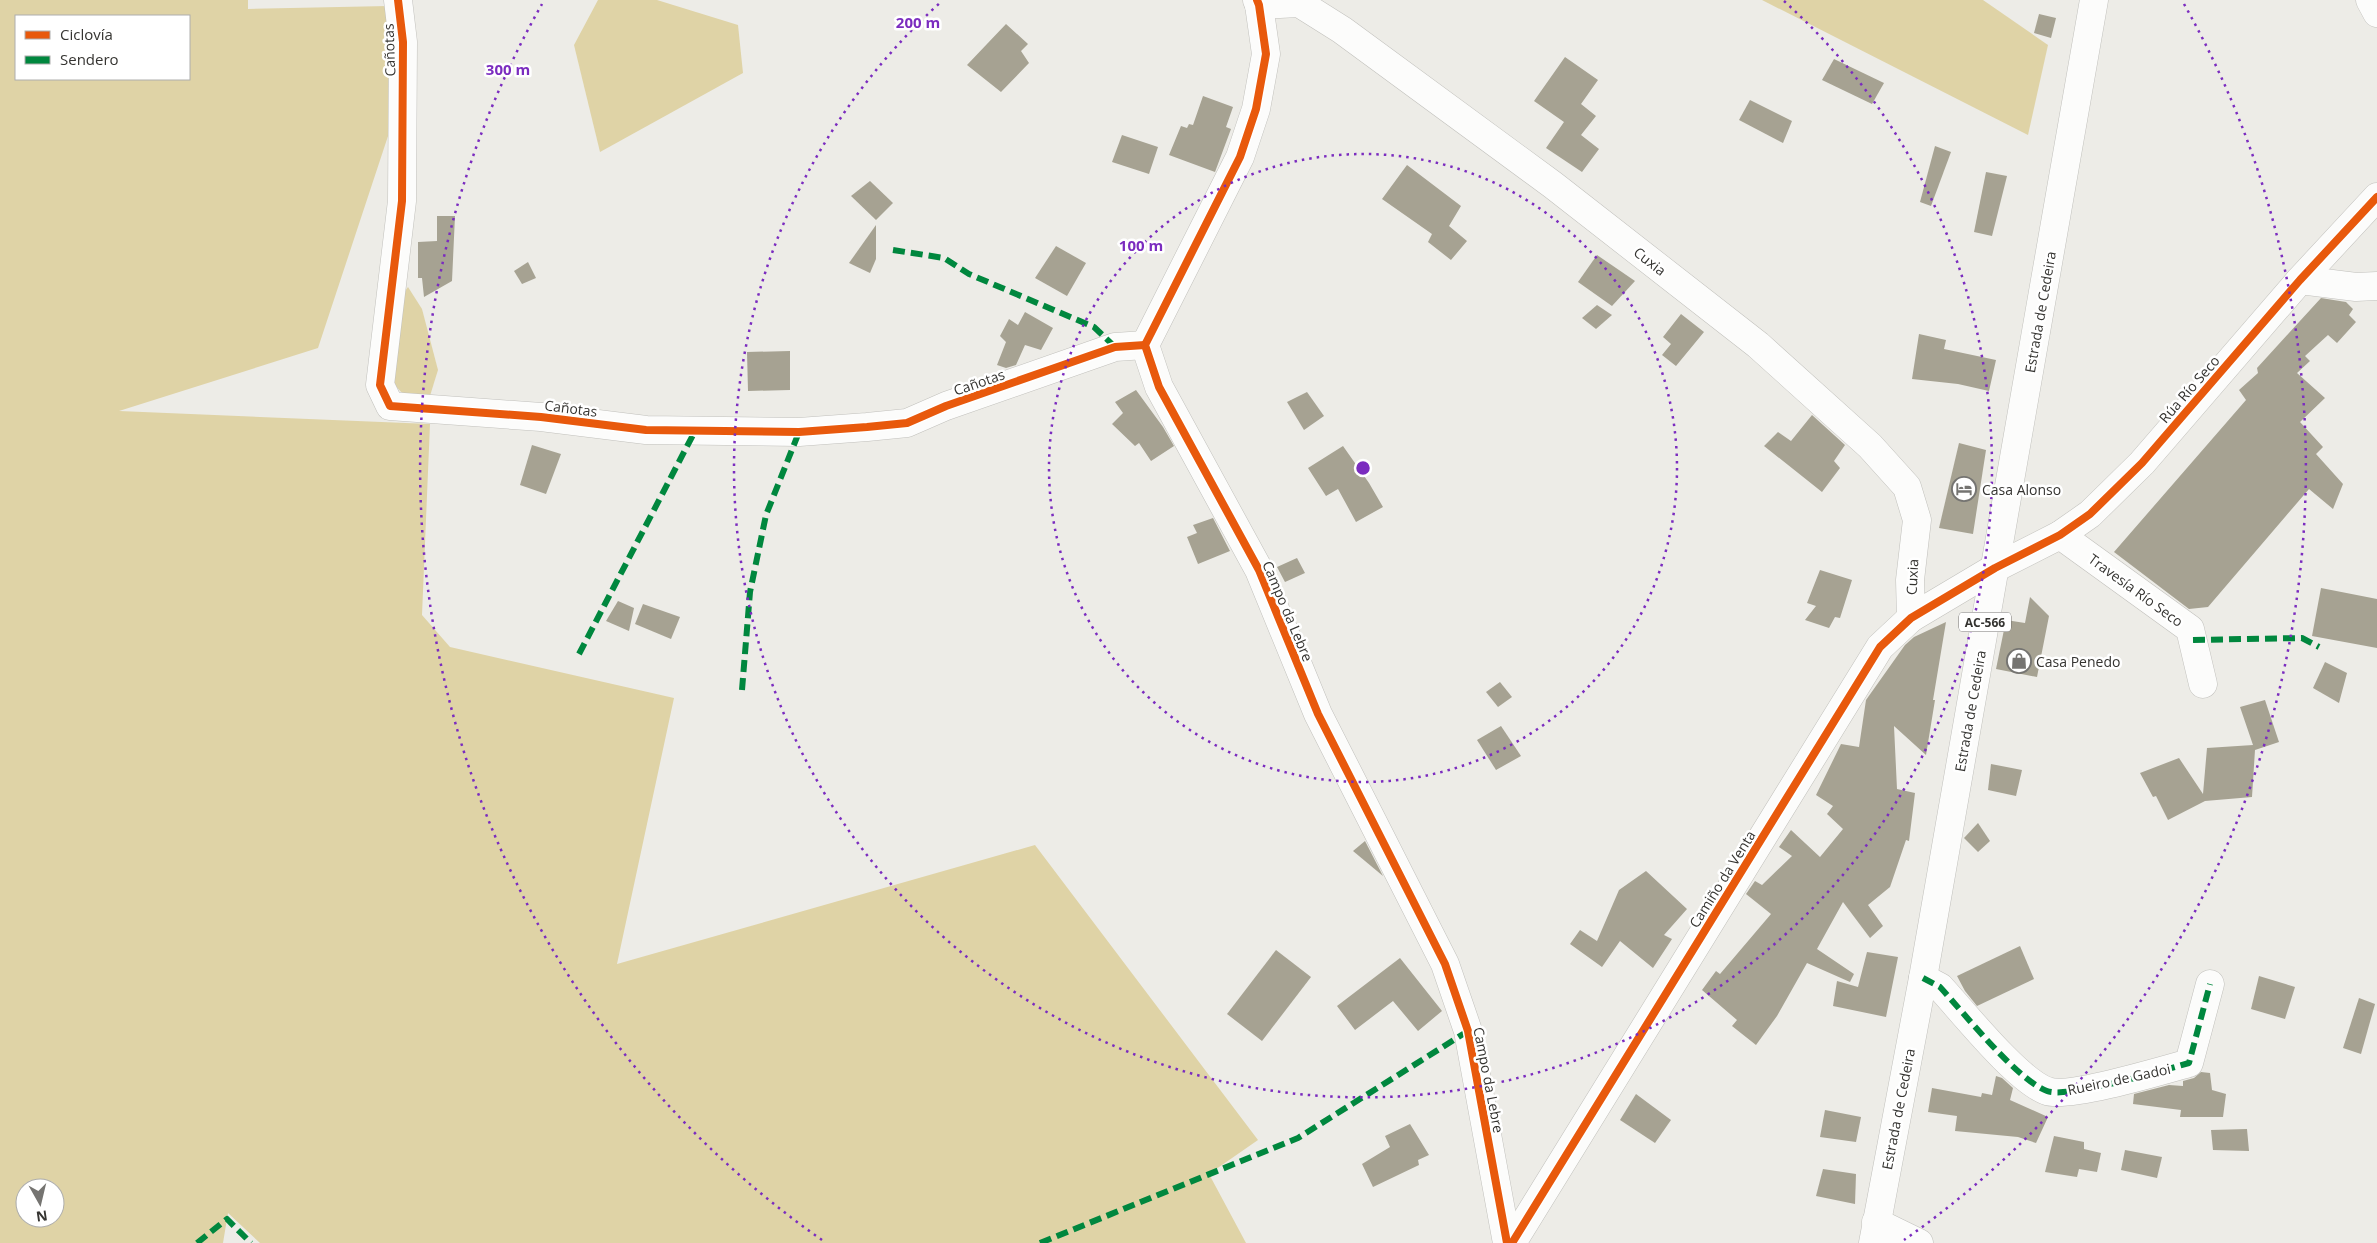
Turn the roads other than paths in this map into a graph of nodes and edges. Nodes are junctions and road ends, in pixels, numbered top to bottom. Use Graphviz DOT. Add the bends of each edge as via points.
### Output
graph roads {
  1 [pos="398,0"];
  2 [pos="2094,0"];
  3 [pos="2370,0"];
  4 [pos="1258,2"];
  5 [pos="2377,13"];
  6 [pos="2377,196"];
  7 [pos="2300,280"];
  8 [pos="2377,286"];
  9 [pos="1145,345"];
  10 [pos="2060,535"];
  11 [pos="1995,568"];
  12 [pos="1911,618"];
  13 [pos="2202,684"];
  14 [pos="1923,978"];
  15 [pos="2210,984"];
  16 [pos="1874,1233"];
  17 [pos="1507,1243"];
  18 [pos="1512,1243"];
  19 [pos="1919,1243"];
  1 -- 9 [label="street, Cañotas" via="403,42 402,201 380,385 390,406 540,417 646,430 799,432 867,428 908,423 946,406 1115,348"];
  2 -- 11 [label="street, Estrada de Cedeira / AC-566"];
  3 -- 5 [label="street"];
  4 -- 9 [label="street" via="1266,54 1256,109 1240,157"];
  4 -- 12 [label="street, Cuxia" via="1299,3 1342,30 1553,185 1758,345 1870,446 1907,486 1917,520 1910,580"];
  6 -- 7 [label="street, Rúa Río Seco"];
  7 -- 8 [label="street" via="2356,287"];
  7 -- 10 [label="street, Rúa Río Seco" via="2142,463 2090,514"];
  9 -- 17 [label="street, Campo da Lebre" via="1159,387 1259,570 1318,714 1446,964 1468,1031"];
  10 -- 11 [label="street, Rúa Río Seco"];
  10 -- 13 [label="street, Travesía Río Seco" via="2190,629"];
  11 -- 12 [label="street, Camiño da Venta"];
  11 -- 14 [label="street, Estrada de Cedeira / AC-566"];
  12 -- 18 [label="street, Camiño da Venta" via="1880,647"];
  14 -- 15 [label="street, Rueiro de Gadoi" via="1940,988 2027,1080 2048,1092 2081,1090 2189,1063"];
  14 -- 16 [label="street, Estrada de Cedeira / AC-566"];
  16 -- 19 [label="street"];
}
